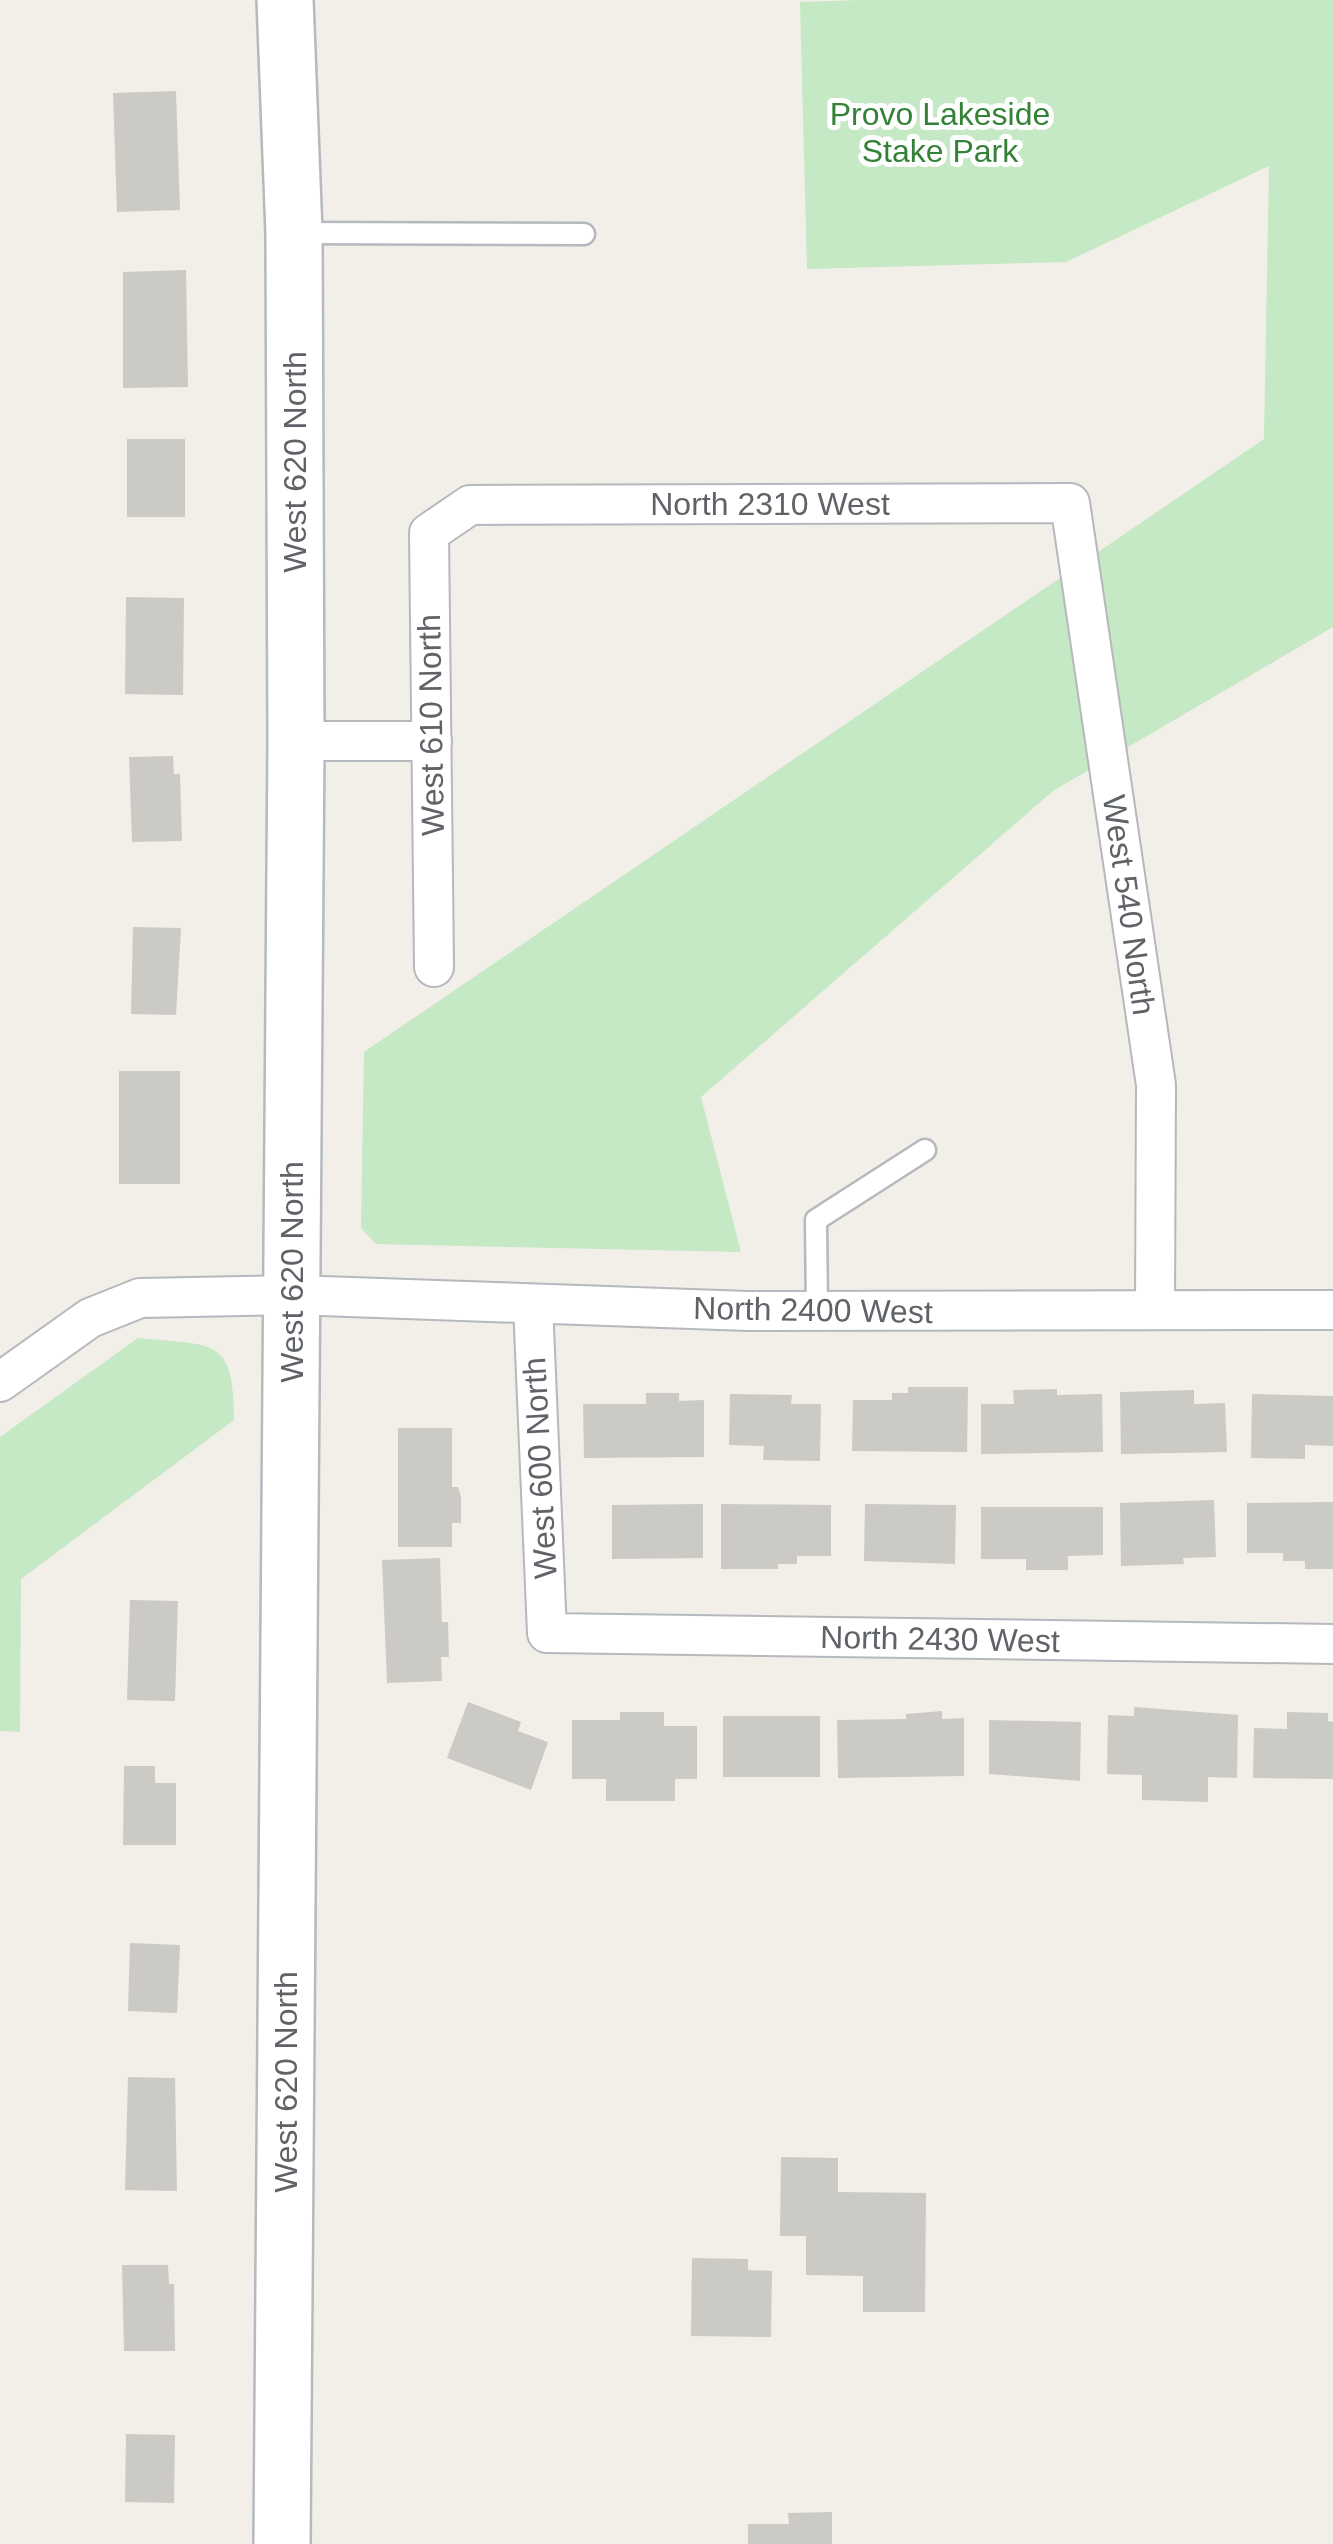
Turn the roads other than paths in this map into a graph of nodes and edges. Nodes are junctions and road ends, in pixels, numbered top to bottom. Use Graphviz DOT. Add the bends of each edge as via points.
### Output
graph roads {
  1 [pos="285,0"];
  2 [pos="294,233"];
  3 [pos="584,234"];
  4 [pos="1070,503"];
  5 [pos="470,506"];
  6 [pos="296,741"];
  7 [pos="432,742"];
  8 [pos="434,966"];
  9 [pos="925,1150"];
  10 [pos="293,1296"];
  11 [pos="532,1304"];
  12 [pos="1155,1310"];
  13 [pos="1333,1310"];
  14 [pos="817,1312"];
  15 [pos="0,1382"];
  16 [pos="548,1633"];
  17 [pos="1333,1644"];
  18 [pos="282,2544"];
  1 -- 2 [label="street, West 620 North"];
  2 -- 3 [label="lane"];
  2 -- 6 [label="street, West 620 North"];
  4 -- 5 [label="street, North 2310 West"];
  4 -- 12 [label="street, West 540 North" via="1156,1085"];
  5 -- 7 [label="street, West 610 North" via="429,533"];
  6 -- 7 [label="street"];
  6 -- 10 [label="street, West 620 North"];
  7 -- 8 [label="street, West 610 North"];
  9 -- 14 [label="lane" via="816,1220"];
  10 -- 11 [label="street, North 2400 West"];
  10 -- 15 [label="street, North 2400 West" via="140,1298 114,1305"];
  10 -- 18 [label="street, West 620 North"];
  11 -- 14 [label="street, North 2400 West"];
  11 -- 16 [label="street, West 600 North"];
  12 -- 13 [label="street, North 2400 West"];
  12 -- 14 [label="street, North 2400 West"];
  16 -- 17 [label="street, North 2430 West"];
}
